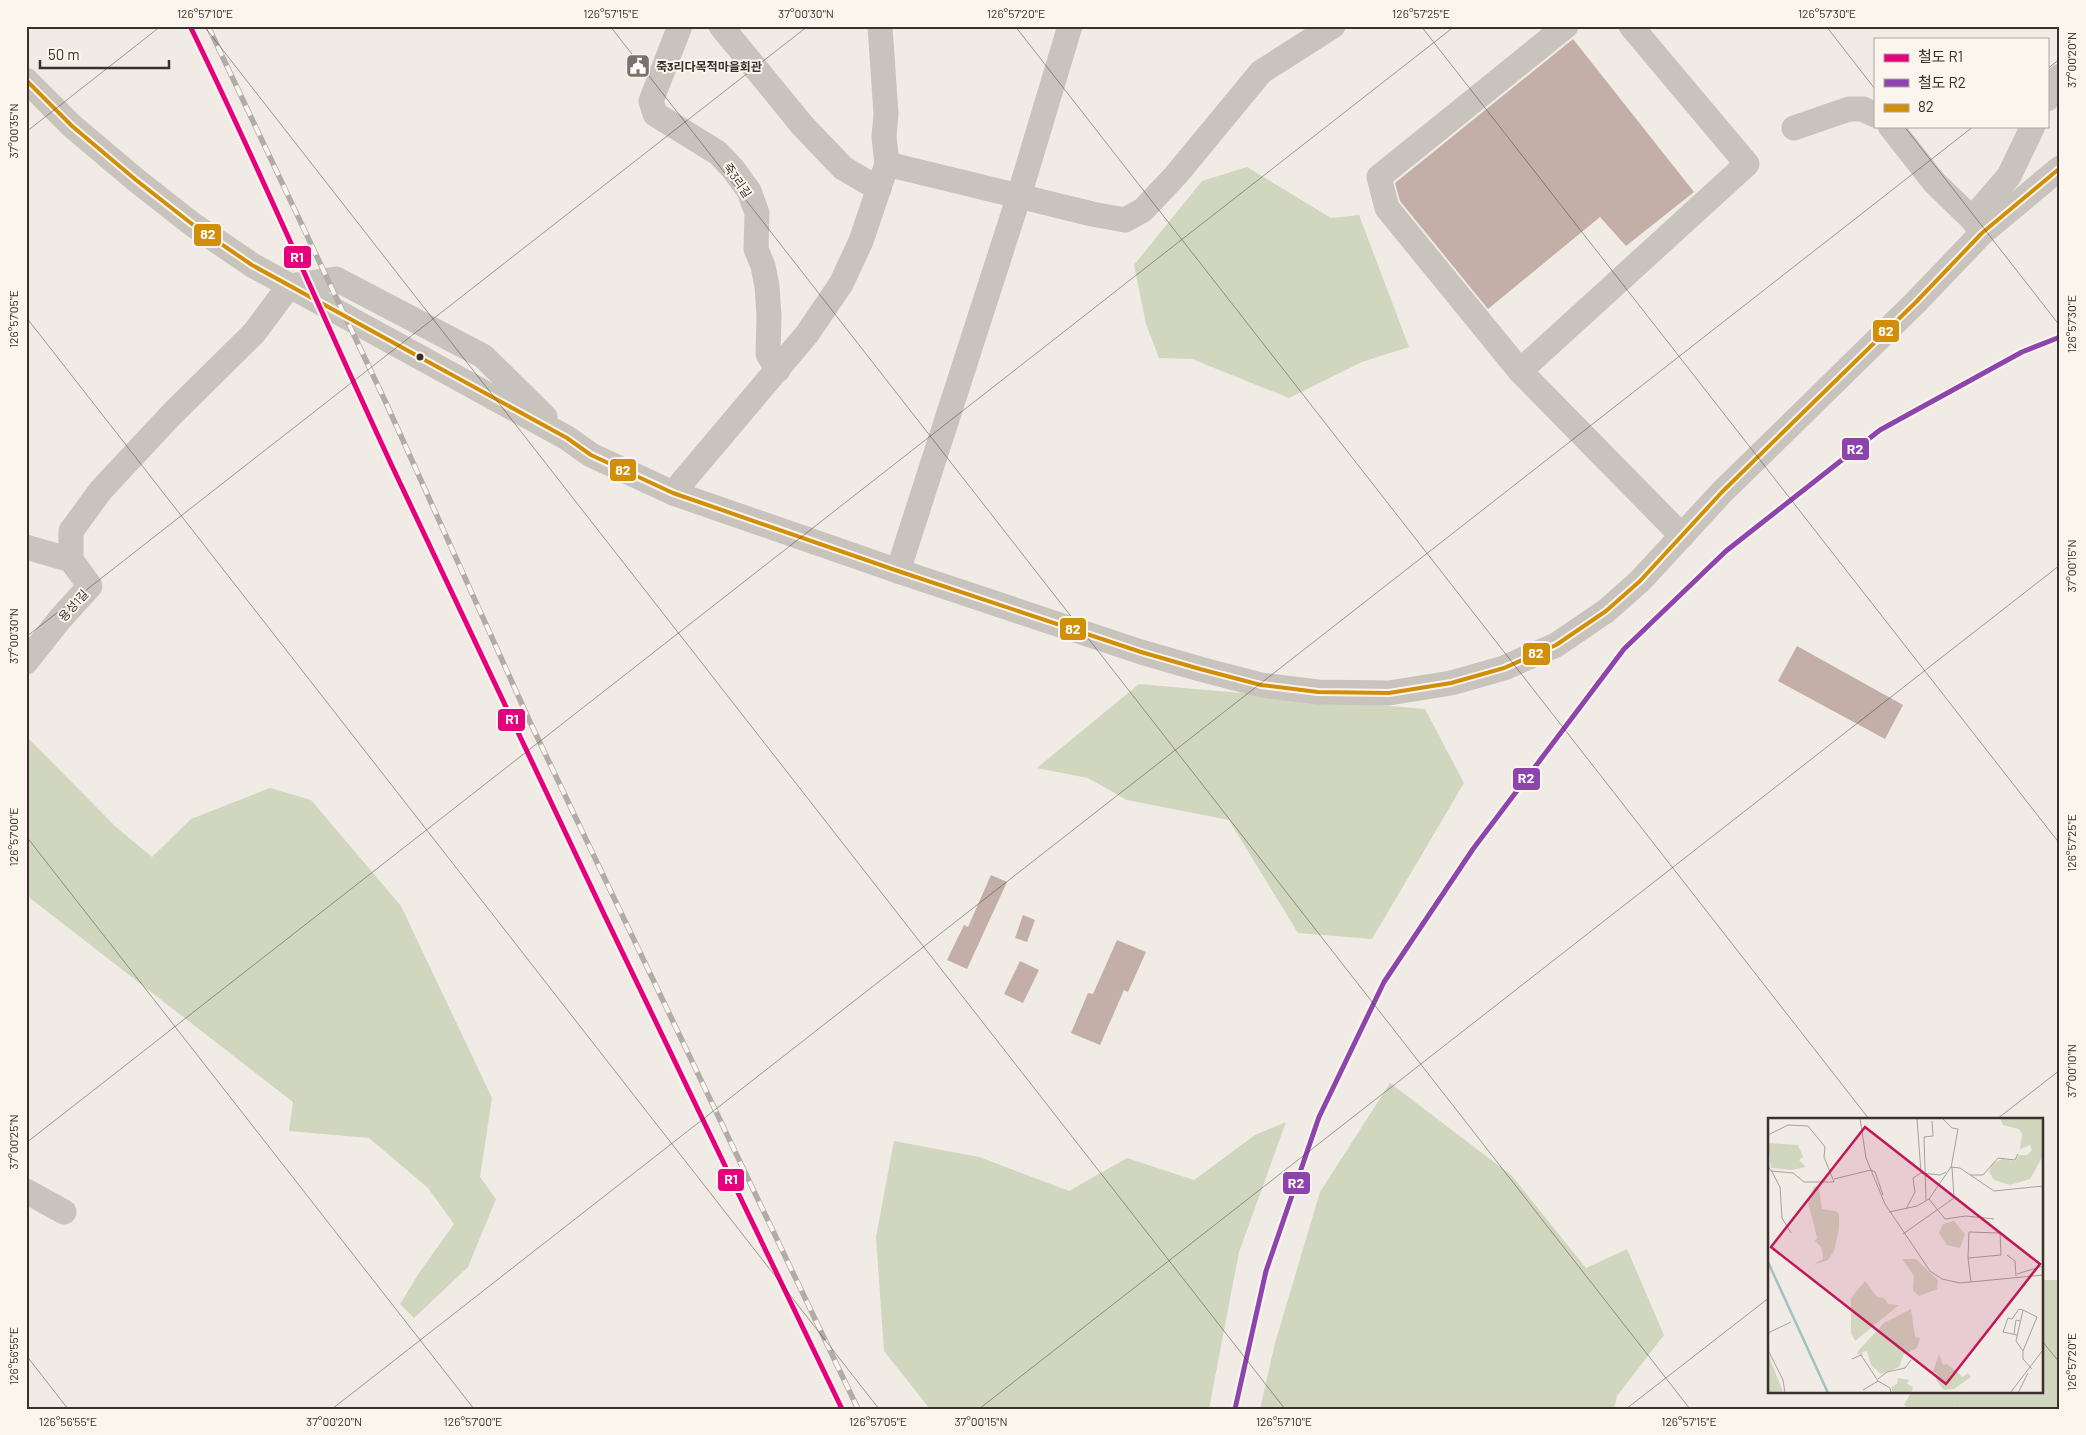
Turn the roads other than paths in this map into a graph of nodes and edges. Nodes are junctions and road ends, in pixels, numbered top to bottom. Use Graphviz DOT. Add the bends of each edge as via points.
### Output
graph roads {
  1 [pos="680,26"];
  2 [pos="721,26"];
  3 [pos="880,26"];
  4 [pos="1070,26"];
  5 [pos="1333,26"];
  6 [pos="1566,26"];
  7 [pos="1631,26"];
  8 [pos="2060,76"];
  9 [pos="26,80"];
  10 [pos="2048,97"];
  11 [pos="1874,114"];
  12 [pos="1794,128"];
  13 [pos="1892,128"];
  14 [pos="2032,128"];
  15 [pos="888,164"];
  16 [pos="2060,168"];
  17 [pos="880,189"];
  18 [pos="1019,196"];
  19 [pos="1977,226"];
  20 [pos="289,286"];
  21 [pos="778,370"];
  22 [pos="1520,371"];
  23 [pos="673,493"];
  24 [pos="1682,536"];
  25 [pos="26,547"];
  26 [pos="71,560"];
  27 [pos="898,571"];
  28 [pos="26,662"];
  29 [pos="26,1191"];
  30 [pos="64,1212"];
  1 -- 21 [label="street, 죽3리길" via="651,101 655,114 718,153 749,192 758,213 756,249 767,286 768,354"];
  2 -- 17 [label="street" via="802,125 843,168"];
  3 -- 15 [label="street"];
  4 -- 18 [label="street"];
  5 -- 18 [label="street" via="1261,72 1176,175 1143,210 1125,220"];
  6 -- 22 [label="street" via="1379,177 1387,208"];
  7 -- 22 [label="street" via="1747,164"];
  8 -- 10 [label="street"];
  9 -- 20 [label="street" via="72,126 192,224"];
  11 -- 12 [label="street" via="1863,109 1849,109"];
  13 -- 19 [label="street" via="1934,182"];
  14 -- 19 [label="street" via="2009,176"];
  15 -- 17 [label="street"];
  15 -- 18 [label="street"];
  16 -- 19 [label="street"];
  17 -- 21 [label="street" via="861,242 840,284"];
  18 -- 27 [label="street"];
  19 -- 24 [label="street" via="1916,302 1722,492"];
  20 -- 23 [label="street" via="567,438 591,455"];
  20 -- 26 [label="street" via="254,333 101,490 71,531"];
  21 -- 23 [label="street"];
  22 -- 24 [label="street"];
  23 -- 27 [label="street"];
  24 -- 27 [label="street" via="1640,581 1556,645 1504,668 1452,683 1388,693 1318,692 1261,685 1140,652"];
  25 -- 26 [label="street"];
  26 -- 28 [label="street, 용성1길" via="90,586"];
  29 -- 30 [label="street"];
}
